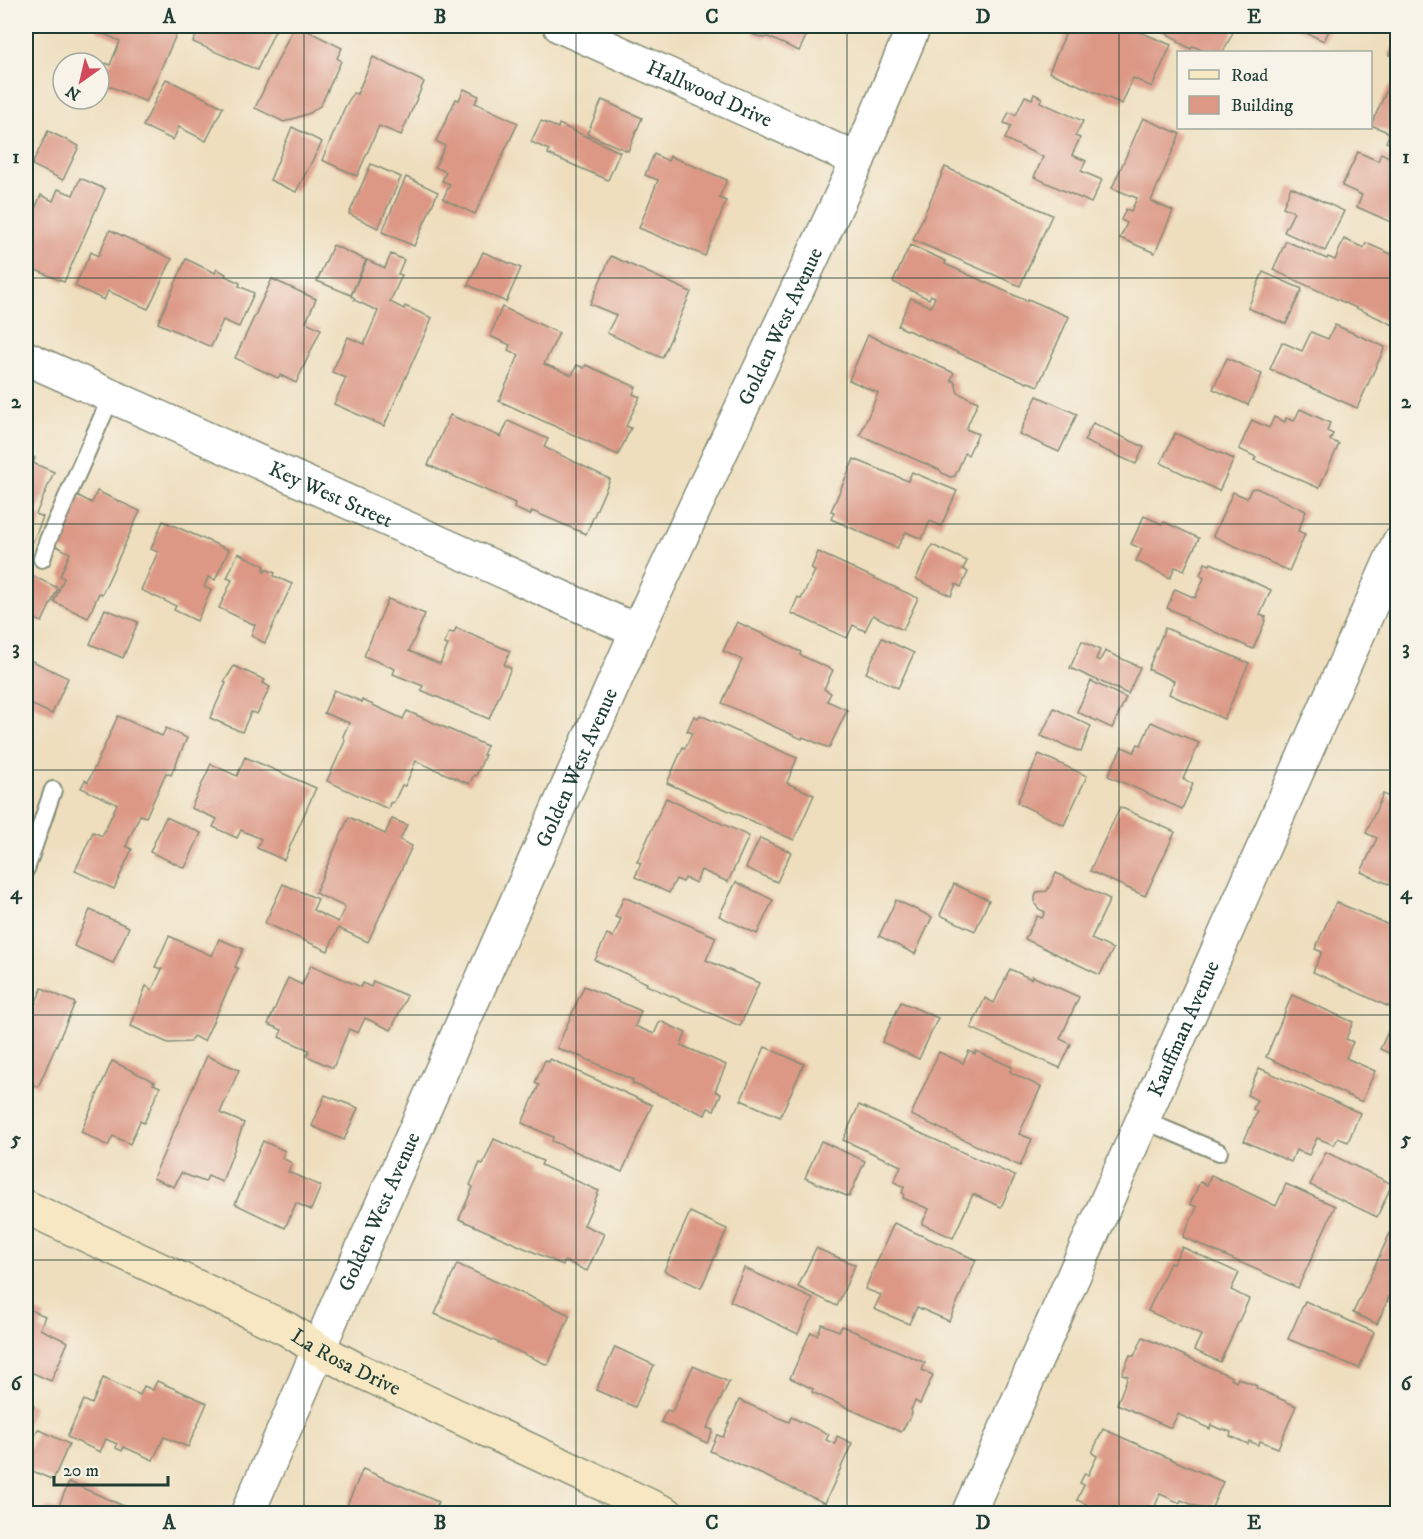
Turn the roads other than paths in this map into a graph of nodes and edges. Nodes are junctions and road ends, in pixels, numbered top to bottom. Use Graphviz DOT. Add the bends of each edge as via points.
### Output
graph roads {
  1 [pos="560,26"];
  2 [pos="914,26"];
  3 [pos="858,160"];
  4 [pos="26,358"];
  5 [pos="111,397"];
  6 [pos="1398,544"];
  7 [pos="42,560"];
  8 [pos="636,631"];
  9 [pos="53,790"];
  10 [pos="26,868"];
  11 [pos="1143,1120"];
  12 [pos="1219,1152"];
  13 [pos="26,1207"];
  14 [pos="318,1349"];
  15 [pos="247,1514"];
  16 [pos="667,1514"];
  17 [pos="968,1514"];
  1 -- 3 [label="street, Hallwood Drive"];
  2 -- 3 [label="street, Golden West Avenue"];
  3 -- 8 [label="street, Golden West Avenue"];
  4 -- 5 [label="street, Key West Street"];
  5 -- 7 [label="lane"];
  5 -- 8 [label="street, Key West Street"];
  6 -- 11 [label="street, Kauffman Avenue"];
  8 -- 14 [label="street, Golden West Avenue"];
  9 -- 10 [label="lane"];
  11 -- 12 [label="lane"];
  11 -- 17 [label="street, Kauffman Avenue"];
  13 -- 14 [label="street, La Rosa Drive" via="287,1329"];
  14 -- 15 [label="street, Golden West Avenue"];
  14 -- 16 [label="street, La Rosa Drive"];
}
